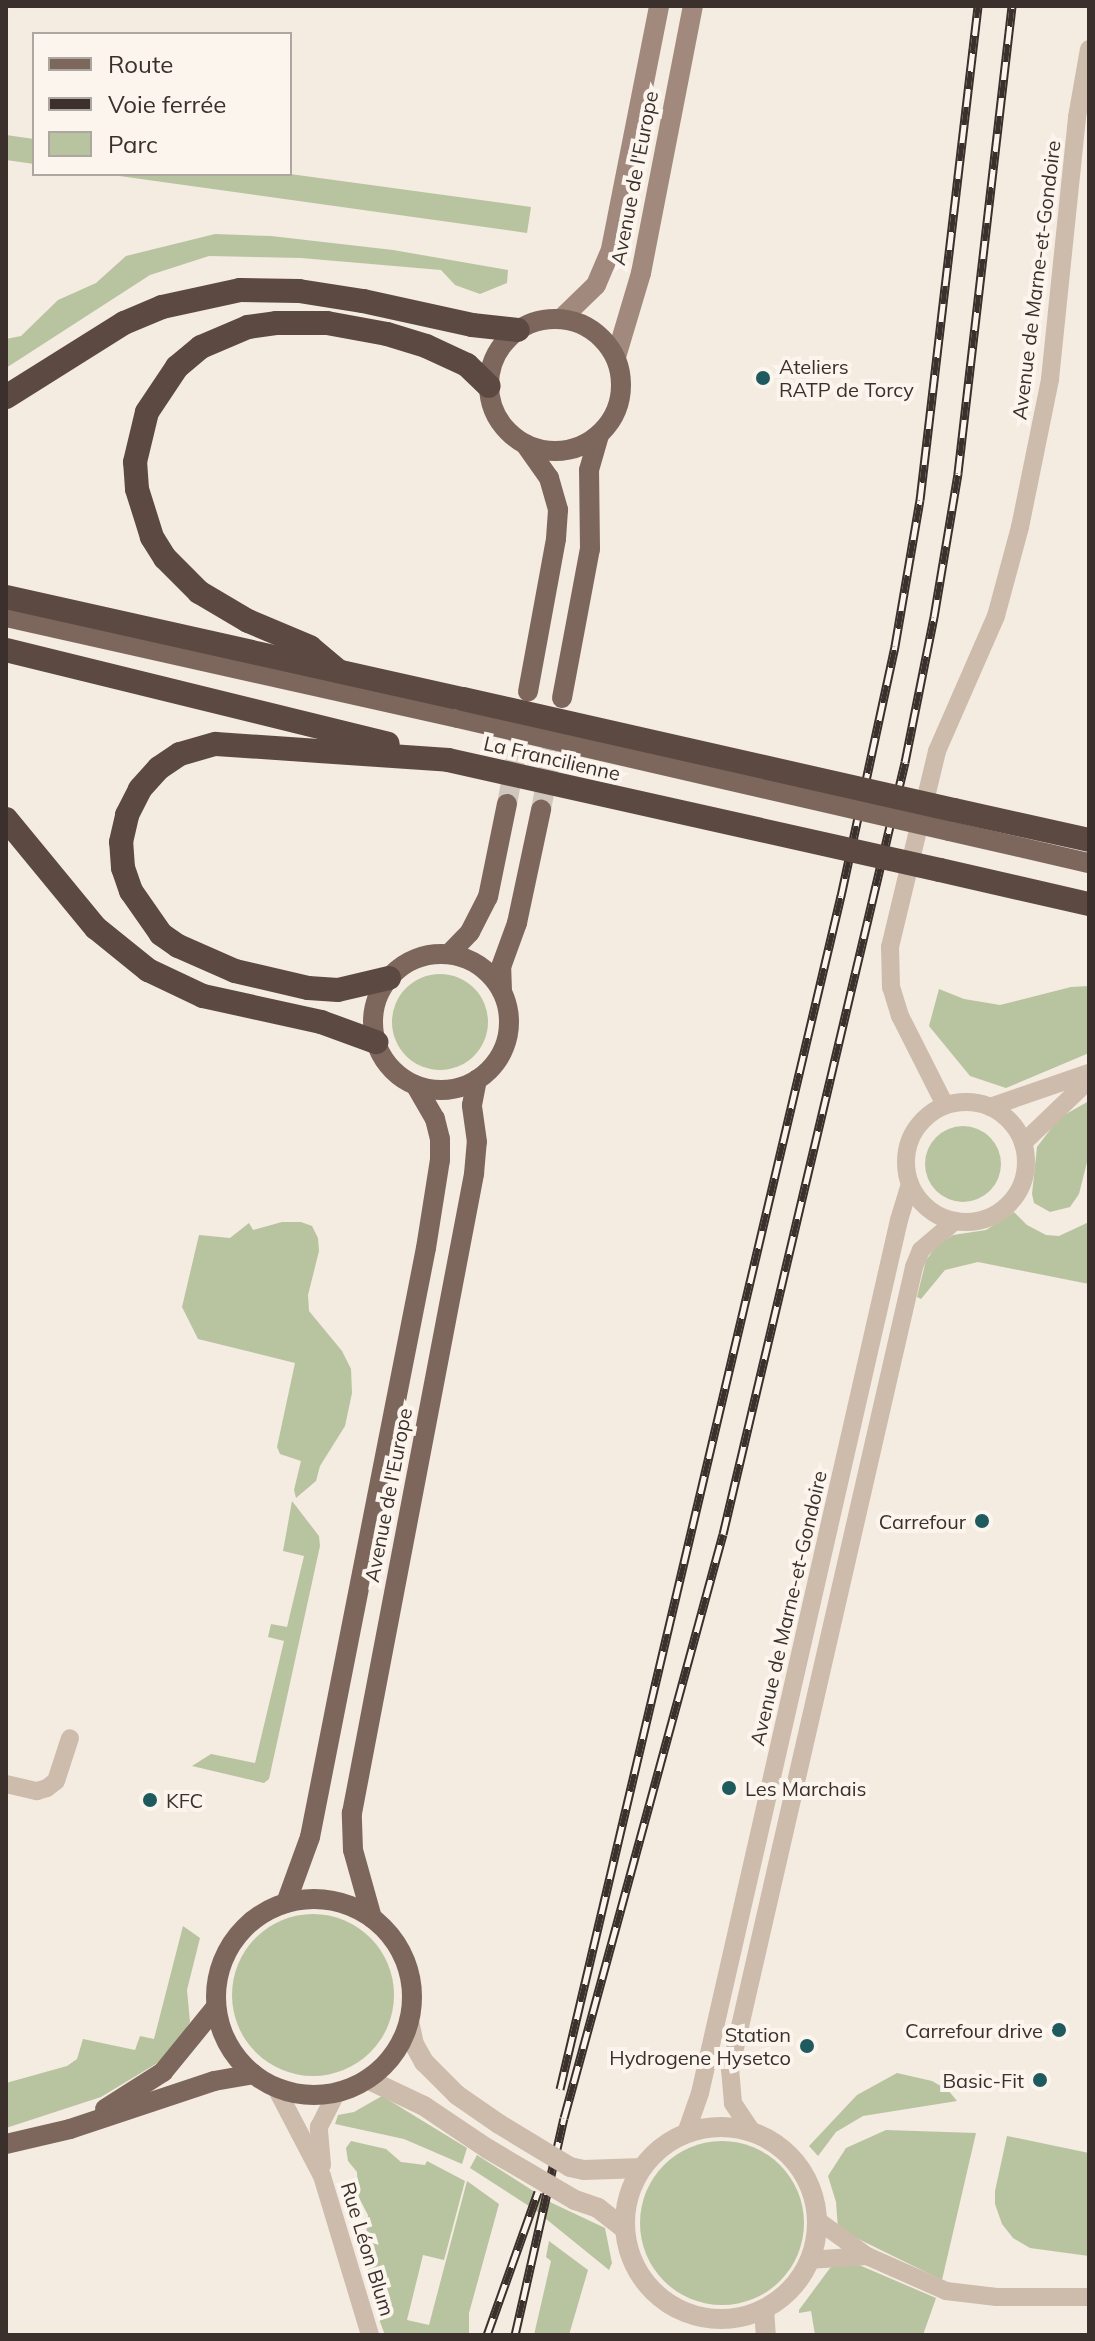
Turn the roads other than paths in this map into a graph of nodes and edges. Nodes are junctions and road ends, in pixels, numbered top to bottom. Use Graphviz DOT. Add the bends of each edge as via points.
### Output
graph roads {
  1 [pos="659,6"];
  2 [pos="693,6"];
  3 [pos="1089,49"];
  4 [pos="562,318"];
  5 [pos="518,330"];
  6 [pos="616,357"];
  7 [pos="489,386"];
  8 [pos="6,397"];
  9 [pos="599,435"];
  10 [pos="525,444"];
  11 [pos="6,597"];
  12 [pos="6,617"];
  13 [pos="6,650"];
  14 [pos="337,670"];
  15 [pos="528,691"];
  16 [pos="562,698"];
  17 [pos="460,709"];
  18 [pos="448,760"];
  19 [pos="507,804"];
  20 [pos="541,810"];
  21 [pos="6,819"];
  22 [pos="951,821"];
  23 [pos="1089,840"];
  24 [pos="1089,863"];
  25 [pos="1089,904"];
  26 [pos="449,954"];
  27 [pos="389,978"];
  28 [pos="502,991"];
  29 [pos="376,1042"];
  30 [pos="1089,1073"];
  31 [pos="477,1079"];
  32 [pos="1089,1080"];
  33 [pos="415,1085"];
  34 [pos="945,1105"];
  35 [pos="990,1107"];
  36 [pos="1023,1143"];
  37 [pos="910,1184"];
  38 [pos="955,1221"];
  39 [pos="70,1738"];
  40 [pos="6,1784"];
  41 [pos="286,1903"];
  42 [pos="372,1918"];
  43 [pos="216,2007"];
  44 [pos="409,2021"];
  45 [pos="253,2074"];
  46 [pos="367,2079"];
  47 [pos="276,2088"];
  48 [pos="336,2093"];
  49 [pos="70,2129"];
  50 [pos="686,2133"];
  51 [pos="753,2133"];
  52 [pos="6,2144"];
  53 [pos="642,2168"];
  54 [pos="322,2176"];
  55 [pos="817,2220"];
  56 [pos="624,2228"];
  57 [pos="867,2256"];
  58 [pos="809,2260"];
  59 [pos="1089,2297"];
  60 [pos="764,2309"];
  61 [pos="715,2327"];
  62 [pos="370,2335"];
  63 [pos="766,2335"];
  1 -- 4 [label="main road, Avenue de l'Europe" via="611,249 596,285"];
  2 -- 6 [label="main road, Avenue de l'Europe" via="641,273"];
  3 -- 34 [label="street, Avenue de Marne-et-Gondoire" via="1050,379 1020,527 996,616 937,751 890,947 891,987 900,1016"];
  4 -- 5 [label="main road" via="539,320"];
  4 -- 6 [label="main road" via="594,330"];
  5 -- 7 [label="main road" via="497,354"];
  5 -- 8 [label="highway" via="299,291 240,290 162,307 124,323"];
  6 -- 9 [label="main road, Avenue de l'Europe" via="618,407"];
  7 -- 10 [label="main road" via="499,420"];
  7 -- 14 [label="highway" via="467,365 400,338 341,325 276,323 248,327 201,347 177,367 147,412 135,462 137,489 152,537 165,558 210,599 310,647"];
  9 -- 10 [label="main road" via="564,451"];
  9 -- 16 [label="main road, Avenue de l'Europe" via="589,470 590,549"];
  10 -- 15 [label="main road" via="549,478 558,510"];
  11 -- 14 [label="highway, La Francilienne"];
  12 -- 17 [label="main road"];
  13 -- 18 [label="highway, La Francilienne"];
  14 -- 17 [label="highway, La Francilienne"];
  17 -- 22 [label="highway, La Francilienne, bridge"];
  18 -- 25 [label="highway, La Francilienne, bridge"];
  18 -- 27 [label="highway" via="216,744 180,754 159,768 127,815 121,842 131,891 161,934 178,946 235,971 308,988 338,990"];
  19 -- 26 [label="main road" via="488,897 470,932"];
  20 -- 28 [label="main road" via="517,923 501,967"];
  21 -- 29 [label="highway" via="96,928 148,970 203,996 321,1022"];
  22 -- 23 [label="highway, La Francilienne"];
  22 -- 24 [label="main road"];
  26 -- 27 [label="main road" via="409,961"];
  26 -- 28 [label="main road" via="480,966"];
  27 -- 29 [label="main road" via="374,1008"];
  28 -- 31 [label="main road" via="508,1010 506,1040 492,1066"];
  29 -- 33 [label="main road, Avenue de l'Europe" via="395,1072"];
  30 -- 35 [label="street"];
  31 -- 33 [label="main road" via="447,1090"];
  31 -- 42 [label="main road, Avenue de l'Europe" via="472,1105 474,1174 352,1813 353,1850"];
  32 -- 36 [label="street"];
  33 -- 41 [label="main road, Avenue de l'Europe" via="435,1119 440,1160 310,1837"];
  34 -- 35 [label="street" via="975,1102"];
  34 -- 37 [label="street" via="928,1114 911,1137 905,1165"];
  35 -- 36 [label="street" via="1004,1115"];
  36 -- 38 [label="street" via="1023,1180 1014,1197 988,1218"];
  37 -- 38 [label="street" via="920,1202"];
  37 -- 50 [label="street, Avenue de Marne-et-Gondoire" via="700,2093"];
  38 -- 51 [label="street" via="921,1250 914,1267 730,2070 733,2103"];
  39 -- 40 [label="street" via="56,1781 47,1788"];
  41 -- 42 [label="main road" via="331,1901"];
  41 -- 43 [label="main road" via="259,1916 237,1936 218,1977"];
  42 -- 44 [label="main road" via="406,1964"];
  43 -- 45 [label="main road" via="228,2045"];
  43 -- 49 [label="main road" via="163,2072"];
  44 -- 46 [label="main road" via="393,2054"];
  44 -- 53 [label="street, bridge" via="424,2062 457,2095 499,2124 570,2167"];
  45 -- 47 [label="main road"];
  45 -- 49 [label="main road" via="214,2081"];
  46 -- 48 [label="main road"];
  46 -- 56 [label="street, bridge" via="424,2106"];
  47 -- 48 [label="main road" via="305,2095"];
  47 -- 54 [label="street, Rue Léon Blum"];
  48 -- 54 [label="street, Rue Léon Blum" via="319,2127"];
  49 -- 52 [label="main road"];
  50 -- 51 [label="street" via="719,2127"];
  50 -- 53 [label="street"];
  51 -- 55 [label="street" via="776,2145 799,2167"];
  53 -- 56 [label="street" via="628,2197"];
  54 -- 62 [label="street, Rue Léon Blum"];
  55 -- 57 [label="street"];
  55 -- 58 [label="street"];
  56 -- 61 [label="street" via="630,2255 652,2291"];
  57 -- 58 [label="street"];
  57 -- 59 [label="street" via="964,2295"];
  58 -- 60 [label="street" via="793,2286"];
  60 -- 61 [label="street"];
  60 -- 63 [label="street"];
}
